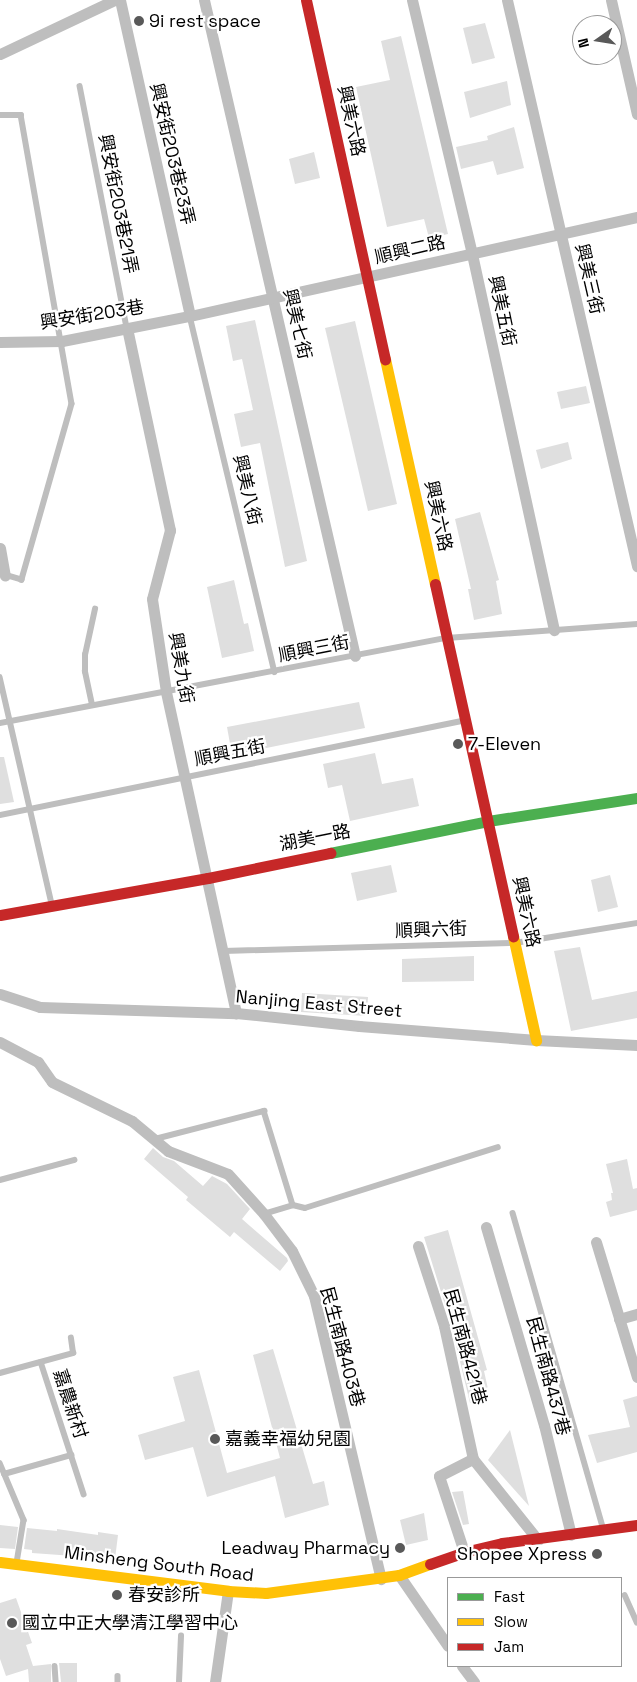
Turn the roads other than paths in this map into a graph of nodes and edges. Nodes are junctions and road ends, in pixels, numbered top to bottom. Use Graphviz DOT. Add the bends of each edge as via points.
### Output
graph roads {
  1 [pos="114,0"];
  2 [pos="120,0"];
  3 [pos="204,0"];
  4 [pos="306,0"];
  5 [pos="412,0"];
  6 [pos="507,0"];
  7 [pos="611,0"];
  8 [pos="0,54"];
  9 [pos="80,86"];
  10 [pos="637,114"];
  11 [pos="0,115"];
  12 [pos="637,217"];
  13 [pos="560,233"];
  14 [pos="472,254"];
  15 [pos="368,277"];
  16 [pos="273,298"];
  17 [pos="190,316"];
  18 [pos="127,328"];
  19 [pos="62,340"];
  20 [pos="0,342"];
  21 [pos="0,548"];
  22 [pos="637,566"];
  23 [pos="3,575"];
  24 [pos="95,609"];
  25 [pos="637,624"];
  26 [pos="554,630"];
  27 [pos="447,638"];
  28 [pos="355,656"];
  29 [pos="274,672"];
  30 [pos="0,677"];
  31 [pos="166,692"];
  32 [pos="92,705"];
  33 [pos="10,721"];
  34 [pos="465,721"];
  35 [pos="0,723"];
  36 [pos="186,778"];
  37 [pos="637,798"];
  38 [pos="29,809"];
  39 [pos="0,815"];
  40 [pos="488,821"];
  41 [pos="208,878"];
  42 [pos="52,905"];
  43 [pos="0,915"];
  44 [pos="637,923"];
  45 [pos="514,943"];
  46 [pos="224,951"];
  47 [pos="0,994"];
  48 [pos="236,1013"];
  49 [pos="536,1040"];
  50 [pos="0,1042"];
  51 [pos="637,1045"];
  52 [pos="155,1139"];
  53 [pos="498,1147"];
  54 [pos="74,1160"];
  55 [pos="0,1180"];
  56 [pos="293,1205"];
  57 [pos="513,1213"];
  58 [pos="264,1214"];
  59 [pos="486,1227"];
  60 [pos="596,1242"];
  61 [pos="418,1246"];
  62 [pos="637,1314"];
  63 [pos="619,1319"];
  64 [pos="71,1338"];
  65 [pos="41,1362"];
  66 [pos="0,1374"];
  67 [pos="637,1377"];
  68 [pos="71,1455"];
  69 [pos="473,1459"];
  70 [pos="0,1463"];
  71 [pos="4,1474"];
  72 [pos="84,1494"];
  73 [pos="637,1525"];
  74 [pos="604,1531"];
  75 [pos="571,1535"];
  76 [pos="538,1540"];
  77 [pos="464,1552"];
  78 [pos="0,1562"];
  79 [pos="16,1564"];
  80 [pos="399,1575"];
  81 [pos="381,1579"];
  82 [pos="228,1591"];
  83 [pos="626,1595"];
  84 [pos="637,1622"];
  85 [pos="181,1636"];
  86 [pos="447,1645"];
  87 [pos="55,1666"];
  88 [pos="463,1667"];
  89 [pos="56,1682"];
  90 [pos="179,1682"];
  91 [pos="215,1682"];
  92 [pos="474,1682"];
  1 -- 8 [label="street"];
  2 -- 17 [label="street, 興安街203巷23弄"];
  3 -- 16 [label="street, 興美七街"];
  4 -- 15 [label="street, 興美六路"];
  5 -- 14 [label="street, 興美五街"];
  6 -- 13 [label="street, 興美三街"];
  7 -- 10 [label="street"];
  9 -- 18 [label="lane, 興安街203巷21弄"];
  11 -- 19 [label="lane" via="21,115"];
  12 -- 13 [label="street, 順興二路"];
  13 -- 14 [label="street, 順興二路"];
  13 -- 22 [label="street, 興美三街"];
  14 -- 15 [label="street, 順興二路"];
  14 -- 26 [label="street, 興美五街"];
  15 -- 16 [label="street, 順興二路"];
  15 -- 27 [label="street, 興美六路"];
  16 -- 17 [label="street, 順興二路"];
  16 -- 28 [label="street, 興美七街"];
  17 -- 18 [label="street, 興安街203巷"];
  17 -- 29 [label="lane, 興美八街"];
  18 -- 19 [label="street, 興安街203巷"];
  18 -- 31 [label="street, 興美九街" via="170,530 152,599"];
  19 -- 20 [label="street, 興安街203巷"];
  19 -- 23 [label="lane" via="72,404 22,580"];
  21 -- 23 [label="street"];
  24 -- 32 [label="lane" via="85,655"];
  25 -- 26 [label="lane, 順興三街"];
  26 -- 27 [label="lane, 順興三街"];
  27 -- 28 [label="lane, 順興三街"];
  27 -- 34 [label="street, 興美六路"];
  28 -- 29 [label="lane, 順興三街"];
  29 -- 31 [label="lane, 順興三街"];
  30 -- 33 [label="lane"];
  31 -- 32 [label="lane, 順興三街"];
  31 -- 36 [label="street, 興美九街"];
  32 -- 33 [label="lane, 順興三街"];
  33 -- 35 [label="lane, 順興三街"];
  33 -- 38 [label="lane"];
  34 -- 36 [label="lane, 順興五街"];
  34 -- 40 [label="street, 興美六路"];
  36 -- 38 [label="lane, 順興五街"];
  36 -- 41 [label="street, 興美九街"];
  37 -- 40 [label="street, 湖美一路"];
  38 -- 39 [label="lane, 順興五街"];
  38 -- 42 [label="lane"];
  40 -- 41 [label="street, 湖美一路"];
  40 -- 45 [label="street, 興美六路"];
  41 -- 42 [label="street, 湖美一路"];
  41 -- 46 [label="street, 興美九街"];
  42 -- 43 [label="street, 湖美一路"];
  44 -- 45 [label="lane, 順興六街"];
  45 -- 46 [label="lane, 順興六街"];
  45 -- 49 [label="street, 興美六路"];
  46 -- 48 [label="street, 興美九街"];
  47 -- 48 [label="street, Nanjing East Street" via="40,1007"];
  48 -- 49 [label="street, Nanjing East Street"];
  49 -- 51 [label="street, Nanjing East Street"];
  50 -- 52 [label="street, 民生南路403巷" via="38,1062 52,1082 132,1121"];
  52 -- 56 [label="lane" via="264,1111"];
  52 -- 58 [label="street, 民生南路403巷" via="168,1151 228,1174"];
  53 -- 56 [label="lane" via="305,1208"];
  54 -- 55 [label="lane"];
  56 -- 58 [label="lane"];
  57 -- 74 [label="lane"];
  58 -- 81 [label="street, 民生南路403巷" via="292,1251 314,1296"];
  59 -- 75 [label="street, 民生南路437巷" via="544,1425"];
  60 -- 63 [label="street"];
  61 -- 69 [label="street, 民生南路421巷" via="444,1326"];
  62 -- 63 [label="street"];
  63 -- 67 [label="street"];
  64 -- 65 [label="lane" via="74,1353"];
  65 -- 66 [label="lane"];
  65 -- 68 [label="lane, 嘉農新村"];
  68 -- 71 [label="lane, 嘉農新村"];
  68 -- 72 [label="lane, 嘉農新村"];
  69 -- 76 [label="street, 民生南路421巷"];
  69 -- 77 [label="street" via="439,1476"];
  70 -- 71 [label="lane"];
  71 -- 79 [label="lane" via="24,1520"];
  73 -- 74 [label="street, Minsheng South Road"];
  74 -- 75 [label="street, Minsheng South Road"];
  75 -- 76 [label="street, Minsheng South Road"];
  76 -- 77 [label="street, Minsheng South Road" via="502,1542"];
  77 -- 80 [label="street, Minsheng South Road"];
  78 -- 79 [label="street, Minsheng South Road"];
  79 -- 82 [label="street, Minsheng South Road"];
  80 -- 81 [label="street, Minsheng South Road"];
  80 -- 86 [label="street"];
  81 -- 82 [label="street, Minsheng South Road" via="266,1594"];
  82 -- 91 [label="street"];
  83 -- 84 [label="lane"];
  85 -- 90 [label="lane"];
  87 -- 89 [label="lane"];
  88 -- 92 [label="street"];
}
